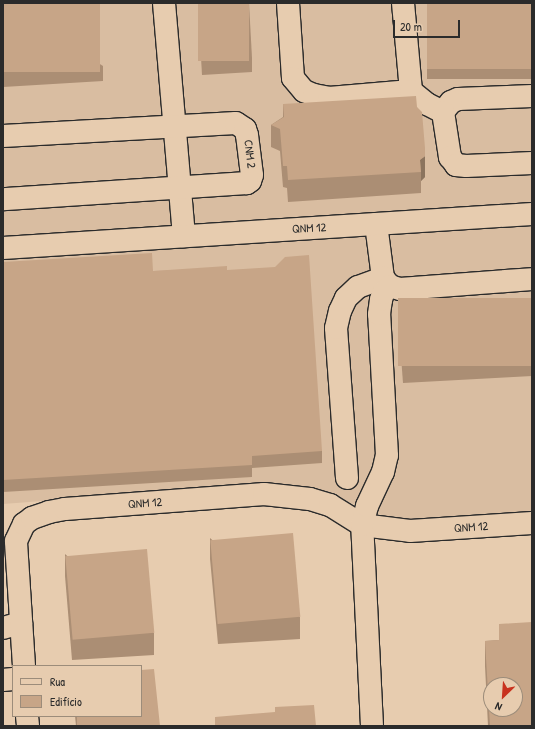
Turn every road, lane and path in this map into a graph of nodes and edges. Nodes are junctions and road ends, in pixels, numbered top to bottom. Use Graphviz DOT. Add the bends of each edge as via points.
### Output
graph roads {
  1 [pos="164,3"];
  2 [pos="288,3"];
  3 [pos="403,3"];
  4 [pos="411,91"];
  5 [pos="532,96"];
  6 [pos="443,112"];
  7 [pos="174,126"];
  8 [pos="3,136"];
  9 [pos="532,163"];
  10 [pos="180,187"];
  11 [pos="3,199"];
  12 [pos="532,214"];
  13 [pos="376,224"];
  14 [pos="184,236"];
  15 [pos="3,248"];
  16 [pos="532,279"];
  17 [pos="387,282"];
  18 [pos="347,478"];
  19 [pos="532,523"];
  20 [pos="362,525"];
  21 [pos="12,625"];
  22 [pos="24,665"];
  23 [pos="372,726"];
  1 -- 7 [label="street"];
  2 -- 4 [label="street" via="293,78 304,91 329,98"];
  3 -- 4 [label="street"];
  4 -- 6 [label="street" via="427,104"];
  5 -- 6 [label="street" via="458,99 451,102"];
  6 -- 9 [label="street" via="450,157 456,164 466,166"];
  7 -- 8 [label="street, CNM 2"];
  7 -- 10 [label="street"];
  7 -- 10 [label="street, CNM 2" via="236,124 242,126 248,134 252,175 250,181"];
  10 -- 11 [label="street, CNM 2"];
  10 -- 14 [label="street"];
  12 -- 13 [label="street, QNM 12"];
  13 -- 14 [label="street, QNM 12"];
  13 -- 17 [label="street"];
  14 -- 15 [label="street, QNM 12"];
  16 -- 17 [label="street" via="400,289"];
  17 -- 18 [label="street" via="358,287 346,298 336,328"];
  17 -- 20 [label="street" via="379,314 387,455"];
  19 -- 20 [label="street, QNM 12" via="410,531"];
  20 -- 21 [label="street, QNM 12" via="330,505 310,499 264,494 49,512 24,524 16,541"];
  20 -- 23 [label="street"];
  21 -- 22 [label="street, QNM 12"];
}
